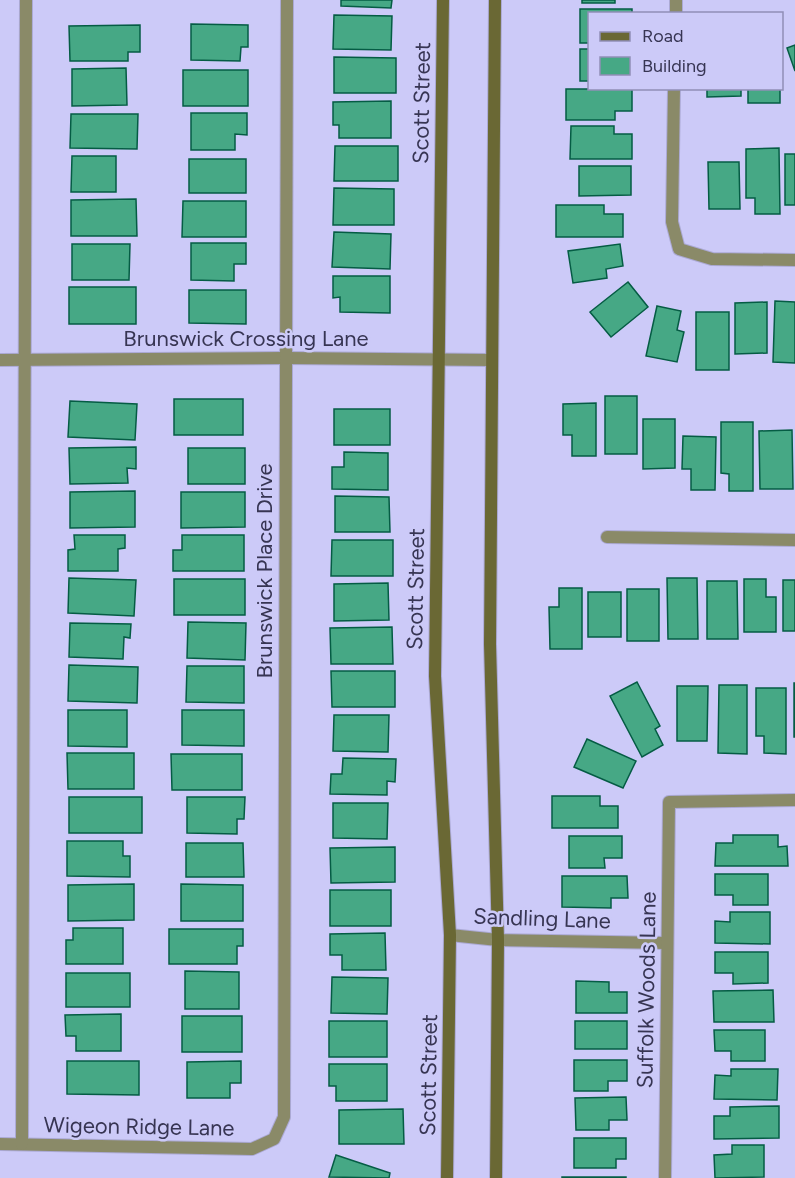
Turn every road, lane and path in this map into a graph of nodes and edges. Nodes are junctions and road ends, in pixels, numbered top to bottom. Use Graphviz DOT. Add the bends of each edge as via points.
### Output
graph roads {
  1 [pos="26,0"];
  2 [pos="287,0"];
  3 [pos="443,0"];
  4 [pos="495,0"];
  5 [pos="674,90"];
  6 [pos="795,260"];
  7 [pos="286,358"];
  8 [pos="439,358"];
  9 [pos="0,360"];
  10 [pos="24,360"];
  11 [pos="491,360"];
  12 [pos="607,537"];
  13 [pos="795,540"];
  14 [pos="795,800"];
  15 [pos="450,936"];
  16 [pos="498,939"];
  17 [pos="668,943"];
  18 [pos="274,1139"];
  19 [pos="0,1143"];
  20 [pos="22,1144"];
  21 [pos="447,1178"];
  22 [pos="496,1178"];
  23 [pos="665,1178"];
  1 -- 10 [label="street"];
  2 -- 7 [label="street, Brunswick Place Drive"];
  3 -- 8 [label="main road, Scott Street"];
  4 -- 11 [label="main road"];
  5 -- 6 [label="street" via="672,222 679,249 712,259"];
  7 -- 8 [label="street, Brunswick Crossing Lane"];
  7 -- 10 [label="street, Brunswick Crossing Lane"];
  7 -- 18 [label="street, Brunswick Place Drive" via="284,1117"];
  8 -- 11 [label="street, Brunswick Crossing Lane"];
  8 -- 15 [label="main road, Scott Street" via="435,676"];
  9 -- 10 [label="street, Brunswick Crossing Lane"];
  10 -- 20 [label="street"];
  11 -- 16 [label="main road" via="490,644"];
  12 -- 13 [label="street"];
  14 -- 17 [label="street, Suffolk Woods Lane" via="669,802"];
  15 -- 16 [label="street, Sandling Lane"];
  15 -- 21 [label="main road, Scott Street"];
  16 -- 17 [label="street, Sandling Lane"];
  16 -- 22 [label="main road"];
  17 -- 23 [label="street, Suffolk Woods Lane"];
  18 -- 20 [label="street, Wigeon Ridge Lane" via="252,1149"];
  19 -- 20 [label="street, Wigeon Ridge Lane"];
}
